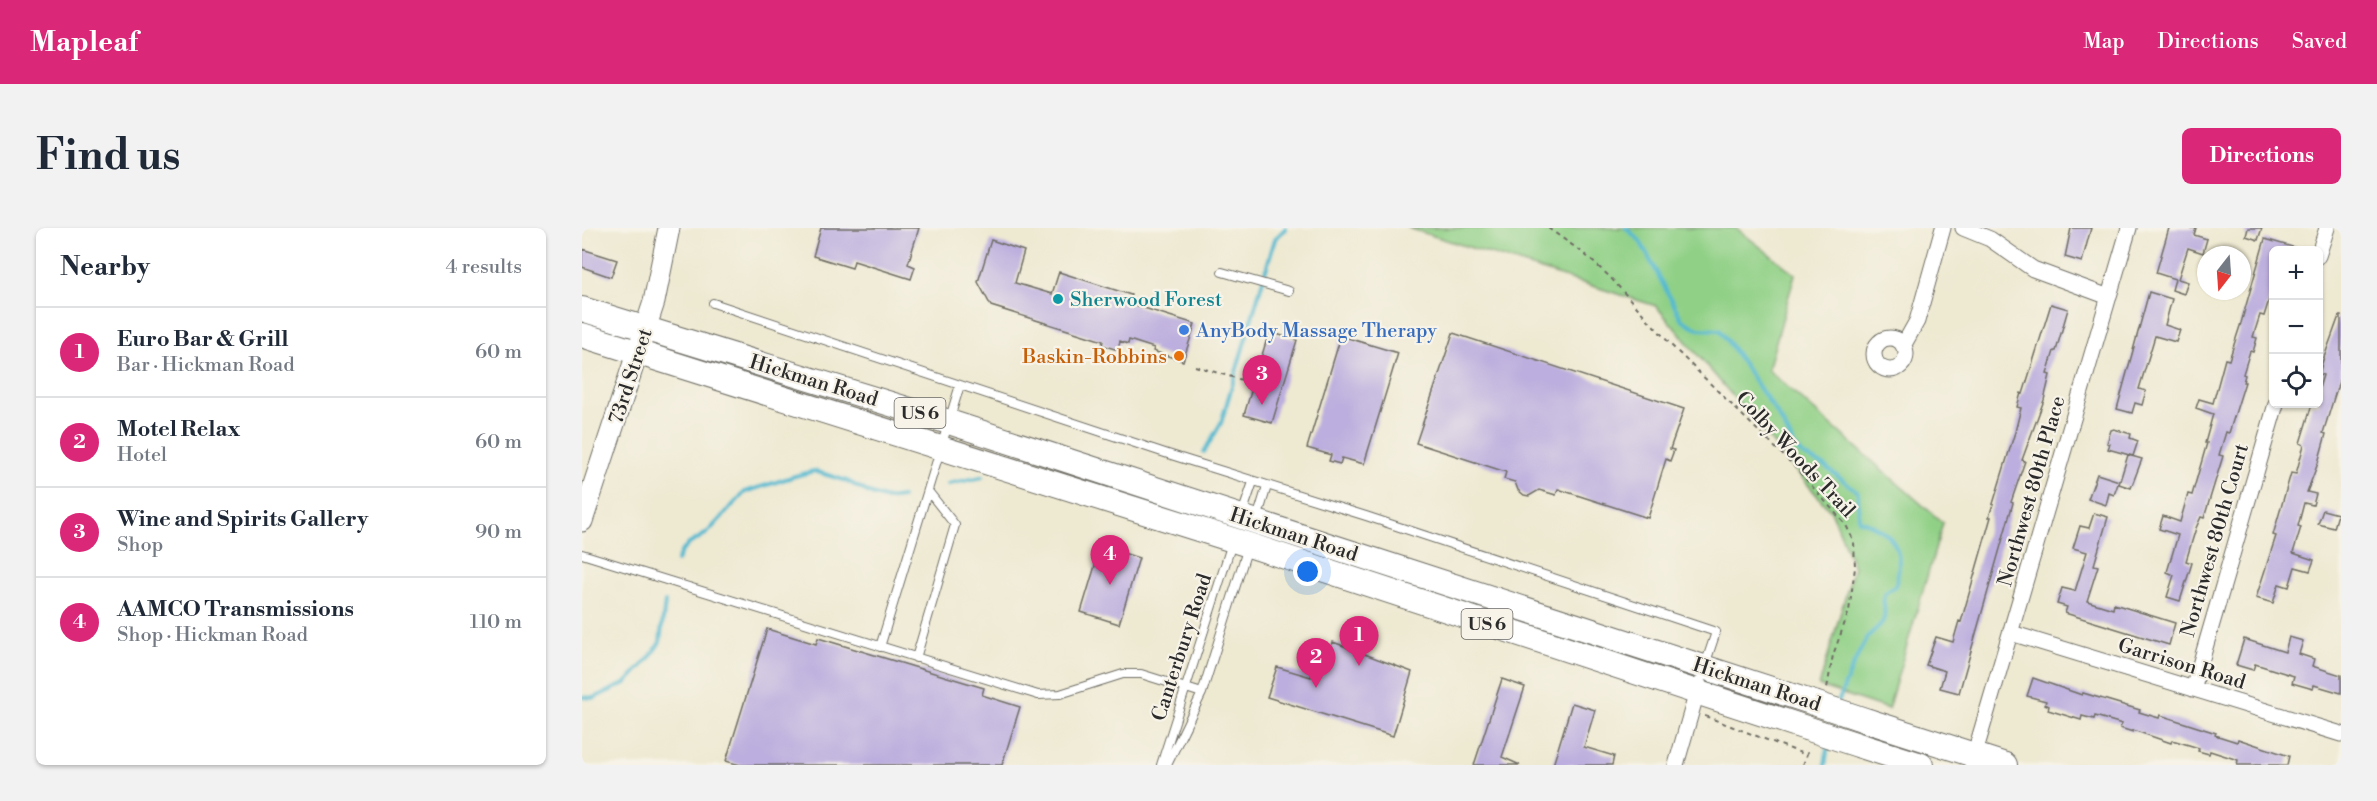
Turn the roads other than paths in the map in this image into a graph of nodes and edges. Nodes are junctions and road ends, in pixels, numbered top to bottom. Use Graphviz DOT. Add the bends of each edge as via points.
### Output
graph roads {
  1 [pos="669,228"];
  2 [pos="1943,228"];
  3 [pos="1963,228"];
  4 [pos="2129,228"];
  5 [pos="2327,228"];
  6 [pos="2322,246"];
  7 [pos="1222,272"];
  8 [pos="1289,291"];
  9 [pos="2109,297"];
  10 [pos="713,303"];
  11 [pos="582,309"];
  12 [pos="645,328"];
  13 [pos="582,335"];
  14 [pos="1903,346"];
  15 [pos="637,352"];
  16 [pos="960,385"];
  17 [pos="2275,408"];
  18 [pos="949,422"];
  19 [pos="941,448"];
  20 [pos="1253,482"];
  21 [pos="1267,486"];
  22 [pos="928,491"];
  23 [pos="582,521"];
  24 [pos="1245,531"];
  25 [pos="582,554"];
  26 [pos="2011,633"];
  27 [pos="880,647"];
  28 [pos="916,658"];
  29 [pos="1704,667"];
  30 [pos="1186,688"];
  31 [pos="2193,689"];
  32 [pos="1202,693"];
  33 [pos="1700,703"];
  34 [pos="2341,734"];
  35 [pos="1974,760"];
  36 [pos="1161,765"];
  37 [pos="1167,765"];
  38 [pos="1676,765"];
  39 [pos="1921,765"];
  40 [pos="2005,765"];
  1 -- 12 [label="main road, 73rd Street"];
  2 -- 14 [label="street" via="1917,321"];
  3 -- 9 [label="street" via="1990,240 2033,269"];
  4 -- 9 [label="street, Northwest 80th Place"];
  5 -- 6 [label="street"];
  7 -- 8 [label="lane"];
  9 -- 26 [label="street, Northwest 80th Place"];
  10 -- 16 [label="lane"];
  11 -- 12 [label="main road, Hickman Road / US 6"];
  12 -- 15 [label="main road, 73rd Street"];
  12 -- 18 [label="main road, Hickman Road / US 6"];
  13 -- 15 [label="main road, Hickman Road / US 6"];
  15 -- 19 [label="main road, Hickman Road / US 6"];
  15 -- 23 [label="main road, 73rd Street"];
  16 -- 18 [label="lane"];
  16 -- 20 [label="lane"];
  17 -- 31 [label="street, Northwest 80th Court"];
  18 -- 19 [label="lane"];
  18 -- 24 [label="main road, Hickman Road / US 6"];
  19 -- 22 [label="lane"];
  19 -- 24 [label="main road, Hickman Road / US 6"];
  20 -- 21 [label="lane"];
  20 -- 24 [label="lane"];
  21 -- 24 [label="lane"];
  21 -- 29 [label="lane" via="1716,632"];
  22 -- 27 [label="lane"];
  22 -- 28 [label="lane" via="955,525"];
  24 -- 29 [label="main road, Hickman Road / US 6"];
  24 -- 30 [label="lane, Canterbury Road"];
  24 -- 32 [label="lane, Canterbury Road"];
  24 -- 33 [label="main road, Hickman Road / US 6"];
  25 -- 27 [label="lane"];
  26 -- 31 [label="street, Garrison Road"];
  26 -- 35 [label="street, Northwest 80th Place"];
  27 -- 28 [label="lane"];
  28 -- 30 [label="lane" via="1038,695 1060,694 1123,674 1141,674"];
  29 -- 33 [label="street"];
  29 -- 35 [label="main road, Hickman Road / US 6, bridge" via="1820,699"];
  30 -- 32 [label="lane"];
  30 -- 36 [label="lane, Canterbury Road"];
  31 -- 34 [label="street, Garrison Road"];
  32 -- 37 [label="lane, Canterbury Road"];
  33 -- 38 [label="street"];
  33 -- 39 [label="main road, Hickman Road / US 6, bridge"];
  35 -- 40 [label="main road, Hickman Road / US 6"];
}
